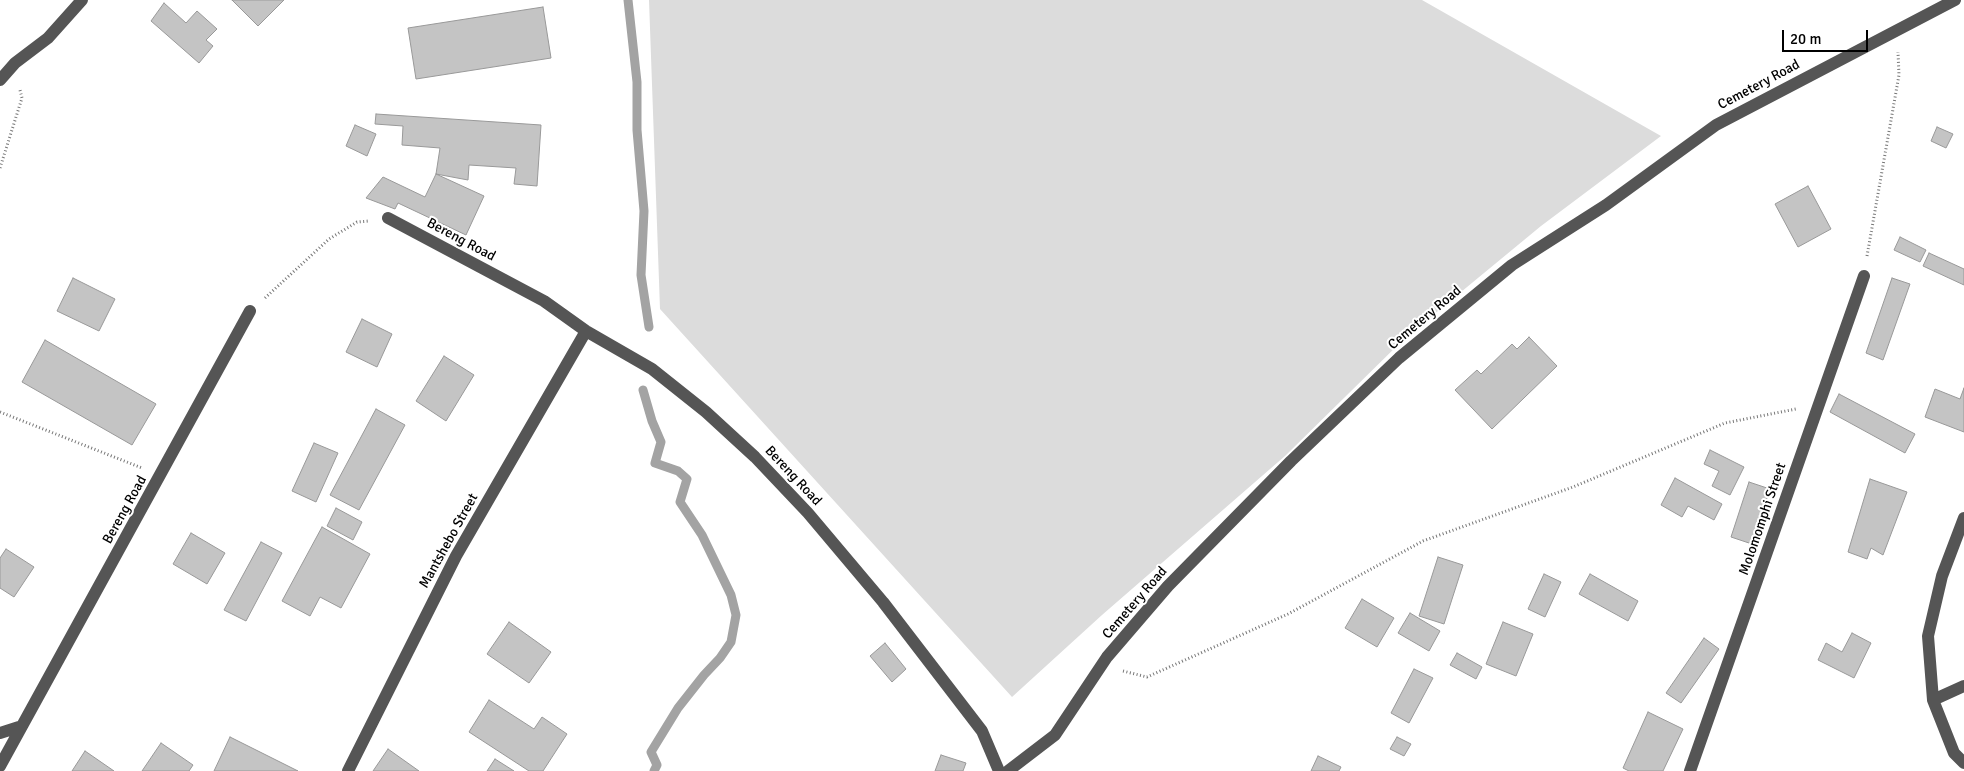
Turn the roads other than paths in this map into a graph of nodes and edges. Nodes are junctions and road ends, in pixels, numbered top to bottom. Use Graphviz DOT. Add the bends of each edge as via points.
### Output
graph roads {
  1 [pos="82,0"];
  2 [pos="1955,0"];
  3 [pos="0,80"];
  4 [pos="388,218"];
  5 [pos="1864,276"];
  6 [pos="250,312"];
  7 [pos="586,331"];
  8 [pos="1964,518"];
  9 [pos="1964,686"];
  10 [pos="1933,700"];
  11 [pos="22,726"];
  12 [pos="0,733"];
  13 [pos="1964,763"];
  14 [pos="0,766"];
  15 [pos="348,771"];
  16 [pos="998,771"];
  17 [pos="1008,771"];
  18 [pos="1690,771"];
  1 -- 3 [label="street" via="48,38 15,63"];
  2 -- 17 [label="street, Cemetery Road" via="1716,125 1606,206 1512,265 1399,358 1298,454 1168,586 1107,657 1055,735"];
  4 -- 7 [label="street, Bereng Road" via="544,301"];
  5 -- 18 [label="street, Molomomphi Street"];
  6 -- 11 [label="street, Bereng Road"];
  7 -- 15 [label="street, Mantshebo Street" via="456,556"];
  7 -- 16 [label="street, Bereng Road" via="652,369 706,412 755,457 808,513 883,602 982,731"];
  8 -- 10 [label="street" via="1942,576 1928,636"];
  9 -- 10 [label="street"];
  10 -- 13 [label="street" via="1954,753"];
  11 -- 12 [label="street"];
  11 -- 14 [label="street, Bereng Road"];
}
